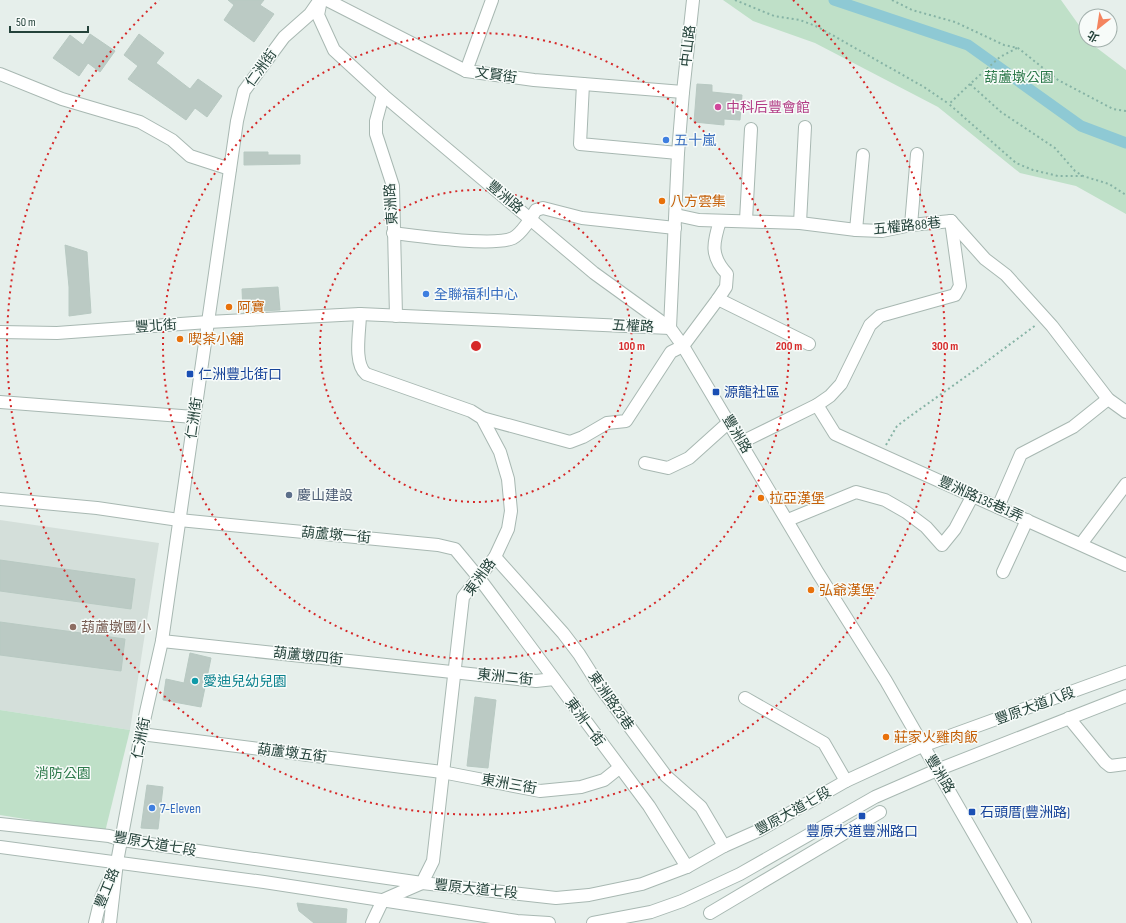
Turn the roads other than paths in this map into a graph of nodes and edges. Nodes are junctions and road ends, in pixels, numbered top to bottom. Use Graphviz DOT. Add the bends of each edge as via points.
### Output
graph roads {
  1 [pos="320,0"];
  2 [pos="327,0"];
  3 [pos="492,0"];
  4 [pos="693,0"];
  5 [pos="466,71"];
  6 [pos="0,74"];
  7 [pos="583,84"];
  8 [pos="683,92"];
  9 [pos="383,95"];
  10 [pos="805,127"];
  11 [pos="751,129"];
  12 [pos="678,152"];
  13 [pos="916,154"];
  14 [pos="863,155"];
  15 [pos="230,169"];
  16 [pos="676,215"];
  17 [pos="531,219"];
  18 [pos="746,220"];
  19 [pos="720,221"];
  20 [pos="951,221"];
  21 [pos="800,223"];
  22 [pos="911,225"];
  23 [pos="675,228"];
  24 [pos="856,230"];
  25 [pos="393,234"];
  26 [pos="718,299"];
  27 [pos="360,314"];
  28 [pos="396,316"];
  29 [pos="208,322"];
  30 [pos="670,328"];
  31 [pos="0,332"];
  32 [pos="809,344"];
  33 [pos="683,346"];
  34 [pos="1108,400"];
  35 [pos="0,402"];
  36 [pos="817,404"];
  37 [pos="1126,412"];
  38 [pos="194,416"];
  39 [pos="482,418"];
  40 [pos="729,422"];
  41 [pos="742,442"];
  42 [pos="645,463"];
  43 [pos="1126,484"];
  44 [pos="972,495"];
  45 [pos="0,499"];
  46 [pos="998,507"];
  47 [pos="179,520"];
  48 [pos="788,520"];
  49 [pos="1027,520"];
  50 [pos="1081,544"];
  51 [pos="495,557"];
  52 [pos="1126,565"];
  53 [pos="1003,572"];
  54 [pos="479,578"];
  55 [pos="162,640"];
  56 [pos="455,672"];
  57 [pos="1126,672"];
  58 [pos="554,680"];
  59 [pos="1126,696"];
  60 [pos="745,698"];
  61 [pos="1069,718"];
  62 [pos="141,734"];
  63 [pos="922,746"];
  64 [pos="1126,764"];
  65 [pos="619,768"];
  66 [pos="937,770"];
  67 [pos="442,772"];
  68 [pos="846,781"];
  69 [pos="880,812"];
  70 [pos="0,824"];
  71 [pos="813,832"];
  72 [pos="122,840"];
  73 [pos="724,846"];
  74 [pos="0,847"];
  75 [pos="820,847"];
  76 [pos="117,862"];
  77 [pos="687,867"];
  78 [pos="422,883"];
  79 [pos="383,900"];
  80 [pos="710,913"];
  81 [pos="95,923"];
  82 [pos="110,923"];
  83 [pos="372,923"];
  84 [pos="549,923"];
  85 [pos="593,923"];
  86 [pos="1026,923"];
  1 -- 9 [label="street, 豐洲路" via="318,15 334,50"];
  1 -- 15 [label="street, 仁洲街" via="310,14 284,37 244,92"];
  2 -- 5 [label="street, 文賢街"];
  3 -- 5 [label="street"];
  4 -- 8 [label="street, 中山路"];
  5 -- 7 [label="street, 文賢街"];
  6 -- 15 [label="street" via="62,99 140,122 172,140 190,156"];
  7 -- 8 [label="street, 文賢街"];
  7 -- 12 [label="street" via="580,144"];
  8 -- 12 [label="street, 五權路"];
  9 -- 17 [label="street, 豐洲路"];
  9 -- 25 [label="street, 東洲路" via="376,120 376,134 393,186"];
  10 -- 21 [label="street"];
  11 -- 18 [label="street"];
  12 -- 16 [label="street, 五權路"];
  13 -- 22 [label="street"];
  14 -- 24 [label="street"];
  15 -- 29 [label="street, 仁洲街"];
  16 -- 19 [label="street, 五權路88巷"];
  16 -- 23 [label="street, 五權路"];
  17 -- 23 [label="street" via="536,210 542,208 582,218"];
  17 -- 25 [label="street" via="513,238 489,242"];
  17 -- 30 [label="street, 豐洲路" via="594,273"];
  18 -- 19 [label="street, 五權路88巷"];
  18 -- 21 [label="street, 五權路88巷"];
  19 -- 26 [label="street" via="714,250 718,264 726,274 726,287"];
  20 -- 22 [label="street, 五權路88巷"];
  20 -- 34 [label="street, 五權路88巷" via="985,259 1006,276 1045,318"];
  20 -- 36 [label="street" via="960,286 955,295 880,316 870,325 841,384 830,396"];
  21 -- 24 [label="street, 五權路88巷"];
  22 -- 24 [label="street, 五權路88巷" via="882,231"];
  23 -- 30 [label="street, 五權路"];
  25 -- 28 [label="street, 東洲路"];
  26 -- 32 [label="street"];
  26 -- 33 [label="street"];
  27 -- 28 [label="street, 五權路"];
  27 -- 29 [label="street, 豐北街"];
  27 -- 39 [label="street" via="358,360 366,374 471,411"];
  28 -- 30 [label="street, 五權路"];
  29 -- 31 [label="street, 豐北街" via="57,333"];
  29 -- 38 [label="street, 仁洲街"];
  30 -- 33 [label="street, 豐洲路"];
  33 -- 39 [label="street" via="671,352 626,421 607,423 570,442"];
  33 -- 40 [label="street, 豐洲路"];
  34 -- 37 [label="street, 五權路88巷"];
  34 -- 46 [label="street" via="1073,427 1021,454"];
  35 -- 38 [label="street"];
  36 -- 41 [label="street"];
  36 -- 44 [label="street, 豐洲路135巷1弄" via="835,434"];
  38 -- 47 [label="street, 仁洲街"];
  39 -- 51 [label="street, 東洲路" via="500,452 508,479 511,502 508,529"];
  40 -- 41 [label="street, 豐洲路"];
  40 -- 42 [label="street" via="689,458 668,468"];
  41 -- 48 [label="street, 豐洲路"];
  43 -- 50 [label="street"];
  44 -- 46 [label="street, 豐洲路135巷1弄"];
  44 -- 48 [label="street" via="955,529 942,545 926,527 906,512 885,500 856,492"];
  45 -- 47 [label="street, 葫蘆墩一街" via="97,508"];
  46 -- 49 [label="street, 豐洲路135巷1弄"];
  47 -- 54 [label="street, 葫蘆墩一街" via="438,545 455,549"];
  47 -- 55 [label="street, 仁洲街"];
  48 -- 63 [label="street, 豐洲路" via="850,626 886,681"];
  49 -- 50 [label="street, 豐洲路135巷1弄"];
  49 -- 53 [label="street"];
  50 -- 52 [label="street, 豐洲路135巷1弄"];
  51 -- 54 [label="street, 東洲路"];
  51 -- 73 [label="street, 東洲路23巷" via="564,633 602,690 666,776 701,807"];
  54 -- 56 [label="street, 東洲路" via="463,597"];
  54 -- 58 [label="street, 東洲一街"];
  55 -- 56 [label="street, 葫蘆墩四街"];
  55 -- 62 [label="street, 仁洲街"];
  56 -- 58 [label="street, 東洲二街" via="536,681"];
  56 -- 67 [label="street, 東洲路"];
  57 -- 63 [label="street, 豐原大道八段"];
  58 -- 65 [label="street, 東洲一街"];
  59 -- 61 [label="street, 豐原大道八段"];
  60 -- 68 [label="street" via="824,743"];
  61 -- 64 [label="street" via="1105,762 1110,766"];
  61 -- 66 [label="street, 豐原大道八段"];
  62 -- 67 [label="street, 葫蘆墩五街"];
  62 -- 72 [label="street, 仁洲街"];
  63 -- 66 [label="street, 豐洲路"];
  63 -- 68 [label="street, 豐原大道七段"];
  65 -- 67 [label="street, 東洲三街" via="604,780 581,787 540,791"];
  65 -- 77 [label="street, 東洲一街" via="649,806"];
  66 -- 71 [label="street, 豐原大道七段" via="875,797"];
  66 -- 86 [label="street, 豐洲路"];
  67 -- 78 [label="street, 東洲路" via="433,861"];
  68 -- 73 [label="street, 豐原大道七段" via="760,830"];
  69 -- 75 [label="street"];
  70 -- 72 [label="street, 豐原大道七段" via="109,836"];
  71 -- 75 [label="street"];
  71 -- 85 [label="street, 豐原大道七段" via="740,874 682,901 651,912"];
  72 -- 76 [label="street, 仁洲街"];
  72 -- 78 [label="street, 豐原大道七段"];
  73 -- 77 [label="street, 豐原大道七段"];
  74 -- 76 [label="street, 豐原大道七段"];
  75 -- 80 [label="street"];
  76 -- 79 [label="street, 豐原大道七段"];
  76 -- 81 [label="street, 豐工路" via="101,898"];
  76 -- 82 [label="street, 豐工路"];
  77 -- 78 [label="street, 豐原大道七段" via="642,884 589,896 563,897"];
  78 -- 79 [label="street"];
  79 -- 83 [label="street"];
  79 -- 84 [label="street, 豐原大道七段" via="517,921"];
}
